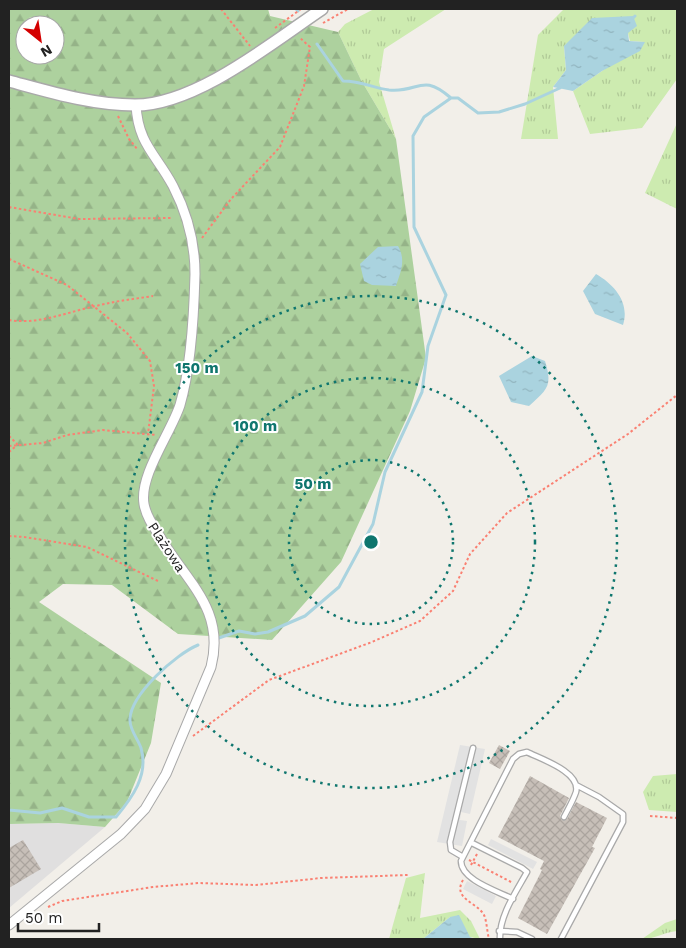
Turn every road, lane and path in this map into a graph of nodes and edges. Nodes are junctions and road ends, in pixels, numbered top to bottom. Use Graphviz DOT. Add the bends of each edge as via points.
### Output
graph roads {
  1 [pos="221,9"];
  2 [pos="322,9"];
  3 [pos="298,36"];
  4 [pos="256,53"];
  5 [pos="9,81"];
  6 [pos="136,105"];
  7 [pos="9,207"];
  8 [pos="173,218"];
  9 [pos="193,247"];
  10 [pos="9,259"];
  11 [pos="153,296"];
  12 [pos="95,306"];
  13 [pos="9,320"];
  14 [pos="677,395"];
  15 [pos="148,434"];
  16 [pos="9,436"];
  17 [pos="166,438"];
  18 [pos="18,445"];
  19 [pos="9,449"];
  20 [pos="9,536"];
  21 [pos="160,582"];
  22 [pos="188,740"];
  23 [pos="473,748"];
  24 [pos="576,785"];
  25 [pos="650,816"];
  26 [pos="564,817"];
  27 [pos="677,818"];
  28 [pos="472,843"];
  29 [pos="480,847"];
  30 [pos="464,857"];
  31 [pos="473,862"];
  32 [pos="408,875"];
  33 [pos="466,875"];
  34 [pos="520,886"];
  35 [pos="513,899"];
  36 [pos="46,909"];
  37 [pos="9,925"];
  38 [pos="499,931"];
  39 [pos="489,939"];
  40 [pos="500,939"];
  41 [pos="532,939"];
  42 [pos="561,939"];
  1 -- 4 [label="path"];
  2 -- 4 [label="street"];
  3 -- 9 [label="path" via="310,47 304,86 280,147 231,199"];
  4 -- 6 [label="street" via="197,89 170,99"];
  5 -- 6 [label="street" via="78,99"];
  6 -- 9 [label="street, Plażowa" via="138,129 173,186 186,216"];
  7 -- 8 [label="path" via="79,219"];
  9 -- 17 [label="street, Plażowa" via="194,290 186,374 179,406"];
  10 -- 12 [label="path" via="67,285"];
  11 -- 12 [label="path"];
  12 -- 13 [label="path" via="70,314 21,322"];
  12 -- 15 [label="path" via="127,334 150,361 154,386"];
  14 -- 22 [label="path" via="628,434 506,513 470,554 453,591 420,621 363,646 269,680"];
  15 -- 17 [label="path"];
  15 -- 18 [label="path" via="103,430"];
  16 -- 18 [label="path"];
  17 -- 37 [label="street, Plażowa" via="148,478 144,504 160,538 209,611 215,637 211,666 166,774 145,809 122,834"];
  18 -- 19 [label="path"];
  18 -- 19 [label="path"];
  20 -- 21 [label="path" via="87,547"];
  23 -- 30 [label="lane" via="450,842 451,850"];
  24 -- 26 [label="lane"];
  24 -- 28 [label="lane" via="566,771 527,752 519,754 513,759"];
  24 -- 42 [label="lane" via="617,808 623,814 623,822"];
  25 -- 27 [label="path"];
  28 -- 29 [label="lane"];
  28 -- 30 [label="lane"];
  29 -- 31 [label="path"];
  29 -- 34 [label="lane" via="527,872"];
  30 -- 31 [label="path"];
  30 -- 33 [label="lane" via="461,868"];
  31 -- 33 [label="path"];
  31 -- 34 [label="path"];
  32 -- 36 [label="path" via="320,878 256,885 199,883 153,887 62,901"];
  33 -- 35 [label="lane"];
  33 -- 39 [label="path" via="461,884 461,896 484,915"];
  34 -- 35 [label="lane"];
  35 -- 38 [label="lane"];
  38 -- 40 [label="lane"];
  38 -- 41 [label="lane" via="517,932"];
}
